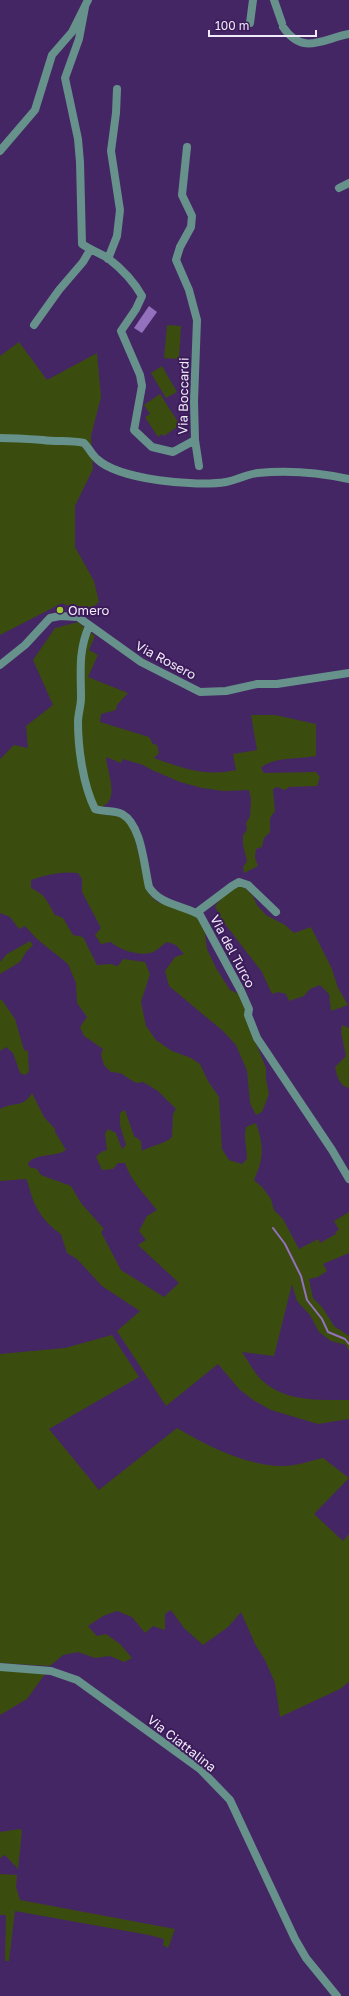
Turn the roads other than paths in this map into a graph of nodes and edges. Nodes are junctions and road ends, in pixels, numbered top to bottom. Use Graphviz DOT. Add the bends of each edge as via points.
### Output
graph roads {
  1 [pos="253,0"];
  2 [pos="274,0"];
  3 [pos="86,4"];
  4 [pos="250,23"];
  5 [pos="349,34"];
  6 [pos="117,90"];
  7 [pos="187,147"];
  8 [pos="0,151"];
  9 [pos="349,183"];
  10 [pos="339,188"];
  11 [pos="90,250"];
  12 [pos="108,259"];
  13 [pos="34,325"];
  14 [pos="0,438"];
  15 [pos="195,440"];
  16 [pos="199,474"];
  17 [pos="349,479"];
  18 [pos="89,626"];
  19 [pos="0,665"];
  20 [pos="349,673"];
  21 [pos="276,912"];
  22 [pos="196,913"];
  23 [pos="349,1179"];
  24 [pos="0,1667"];
  25 [pos="337,1996"];
  1 -- 4 [label="street"];
  2 -- 5 [label="street" via="283,25 295,40 311,44"];
  3 -- 8 [label="street" via="72,32 52,55 35,110"];
  3 -- 11 [label="street" via="79,39 65,78 78,139 82,244"];
  6 -- 12 [label="street" via="111,151 120,210 117,236"];
  7 -- 15 [label="street, Via Boccardi" via="182,195 192,216 191,227 176,260 189,290 197,320"];
  9 -- 10 [label="street"];
  11 -- 12 [label="street, Via Boccardi"];
  11 -- 13 [label="street"];
  12 -- 15 [label="street, Via Boccardi" via="136,285 142,296 121,331 140,375 142,386 134,430 152,447 173,452"];
  14 -- 16 [label="street" via="26,437 44,441 71,440 84,443 103,464 135,476 172,482"];
  15 -- 16 [label="street"];
  16 -- 17 [label="street" via="224,483 256,473 271,472"];
  18 -- 19 [label="street, Via Rosero" via="78,617 50,618 25,646"];
  18 -- 20 [label="street, Via Rosero" via="141,662 200,692 226,691 257,684 277,684"];
  18 -- 22 [label="street, Via del Turco" via="79,660 81,700 78,721 80,749 90,798 95,809 120,813 130,819 136,828 149,887 154,894 161,900"];
  21 -- 22 [label="street" via="248,885 239,882"];
  22 -- 23 [label="street, Via del Turco" via="200,915 241,991 257,1038"];
  24 -- 25 [label="street, Via Ciattalina" via="51,1671 77,1680 200,1769 230,1800 295,1940"];
}
